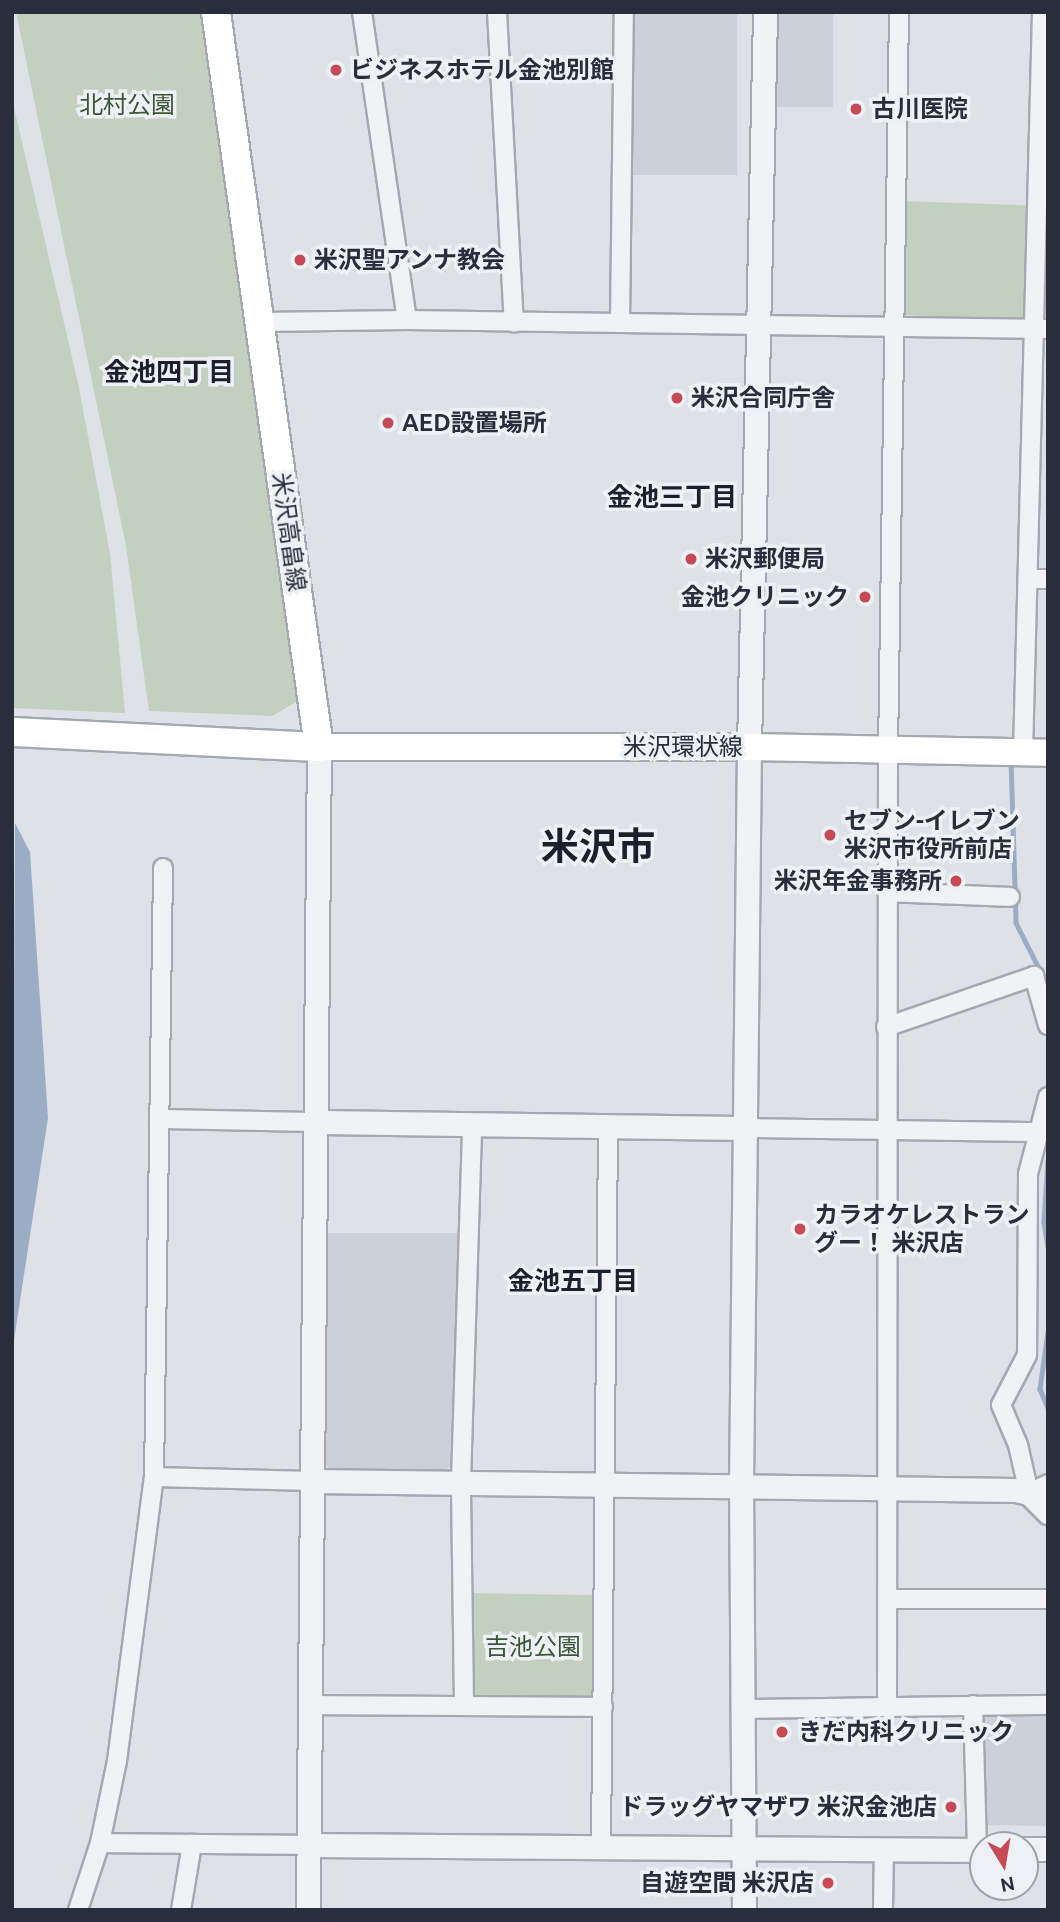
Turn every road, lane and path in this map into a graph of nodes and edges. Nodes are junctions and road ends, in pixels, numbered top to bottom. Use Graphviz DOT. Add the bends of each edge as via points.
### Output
graph roads {
  1 [pos="216,12"];
  2 [pos="362,12"];
  3 [pos="497,12"];
  4 [pos="624,12"];
  5 [pos="765,12"];
  6 [pos="900,12"];
  7 [pos="1042,12"];
  8 [pos="407,320"];
  9 [pos="261,322"];
  10 [pos="514,323"];
  11 [pos="621,323"];
  12 [pos="894,324"];
  13 [pos="757,326"];
  14 [pos="1040,328"];
  15 [pos="1028,579"];
  16 [pos="1048,579"];
  17 [pos="12,732"];
  18 [pos="319,747"];
  19 [pos="749,747"];
  20 [pos="888,752"];
  21 [pos="1036,753"];
  22 [pos="163,867"];
  23 [pos="887,892"];
  24 [pos="1010,897"];
  25 [pos="1048,1025"];
  26 [pos="886,1027"];
  27 [pos="1048,1097"];
  28 [pos="159,1119"];
  29 [pos="315,1122"];
  30 [pos="472,1125"];
  31 [pos="608,1126"];
  32 [pos="745,1128"];
  33 [pos="886,1130"];
  34 [pos="1038,1132"];
  35 [pos="154,1477"];
  36 [pos="312,1480"];
  37 [pos="461,1481"];
  38 [pos="605,1483"];
  39 [pos="741,1486"];
  40 [pos="888,1488"];
  41 [pos="1038,1489"];
  42 [pos="1048,1512"];
  43 [pos="888,1599"];
  44 [pos="1048,1599"];
  45 [pos="464,1704"];
  46 [pos="310,1705"];
  47 [pos="973,1705"];
  48 [pos="1048,1705"];
  49 [pos="887,1706"];
  50 [pos="603,1707"];
  51 [pos="745,1709"];
  52 [pos="979,1831"];
  53 [pos="100,1843"];
  54 [pos="192,1844"];
  55 [pos="309,1844"];
  56 [pos="601,1847"];
  57 [pos="746,1848"];
  58 [pos="884,1848"];
  59 [pos="969,1850"];
  60 [pos="78,1910"];
  61 [pos="181,1910"];
  62 [pos="308,1910"];
  63 [pos="744,1910"];
  64 [pos="883,1910"];
  1 -- 9 [label="main road, 米沢高畠線"];
  2 -- 8 [label="street"];
  3 -- 10 [label="street"];
  4 -- 11 [label="street"];
  5 -- 13 [label="street"];
  6 -- 12 [label="street"];
  7 -- 14 [label="street"];
  8 -- 9 [label="street"];
  8 -- 10 [label="street"];
  9 -- 18 [label="main road, 米沢高畠線"];
  10 -- 11 [label="street"];
  11 -- 13 [label="street"];
  12 -- 13 [label="street"];
  12 -- 14 [label="street"];
  12 -- 20 [label="street"];
  13 -- 19 [label="street"];
  14 -- 15 [label="street"];
  15 -- 16 [label="street"];
  15 -- 21 [label="street"];
  17 -- 18 [label="main road"];
  18 -- 19 [label="main road, 米沢環状線"];
  18 -- 29 [label="street"];
  19 -- 20 [label="main road, 米沢環状線"];
  19 -- 32 [label="street"];
  20 -- 21 [label="main road, 米沢環状線"];
  20 -- 23 [label="street"];
  22 -- 28 [label="street"];
  23 -- 24 [label="street"];
  23 -- 26 [label="street"];
  25 -- 26 [label="street" via="1034,976"];
  26 -- 33 [label="street"];
  27 -- 34 [label="street"];
  28 -- 29 [label="street"];
  28 -- 35 [label="street"];
  29 -- 30 [label="street"];
  29 -- 36 [label="street"];
  30 -- 31 [label="street"];
  30 -- 37 [label="street"];
  31 -- 32 [label="street"];
  31 -- 38 [label="street"];
  32 -- 33 [label="street"];
  32 -- 39 [label="street"];
  33 -- 34 [label="street"];
  33 -- 40 [label="street"];
  34 -- 41 [label="street" via="1028,1174 1027,1354 1001,1405"];
  35 -- 36 [label="street"];
  35 -- 53 [label="street" via="141,1601"];
  36 -- 37 [label="street"];
  36 -- 46 [label="street"];
  37 -- 38 [label="street"];
  37 -- 45 [label="street"];
  38 -- 39 [label="street"];
  38 -- 50 [label="street"];
  39 -- 40 [label="street"];
  39 -- 51 [label="street"];
  40 -- 41 [label="street"];
  40 -- 43 [label="street"];
  41 -- 42 [label="street"];
  43 -- 44 [label="street"];
  43 -- 49 [label="street"];
  45 -- 46 [label="street"];
  45 -- 50 [label="street"];
  46 -- 55 [label="street"];
  47 -- 48 [label="street"];
  47 -- 49 [label="street"];
  47 -- 52 [label="street"];
  49 -- 51 [label="street"];
  50 -- 56 [label="street"];
  51 -- 57 [label="street"];
  53 -- 54 [label="street"];
  53 -- 60 [label="street"];
  54 -- 55 [label="street"];
  54 -- 61 [label="street"];
  55 -- 56 [label="street"];
  55 -- 62 [label="street"];
  56 -- 57 [label="street"];
  57 -- 58 [label="street"];
  57 -- 63 [label="street"];
  58 -- 59 [label="street"];
  58 -- 64 [label="street"];
}
